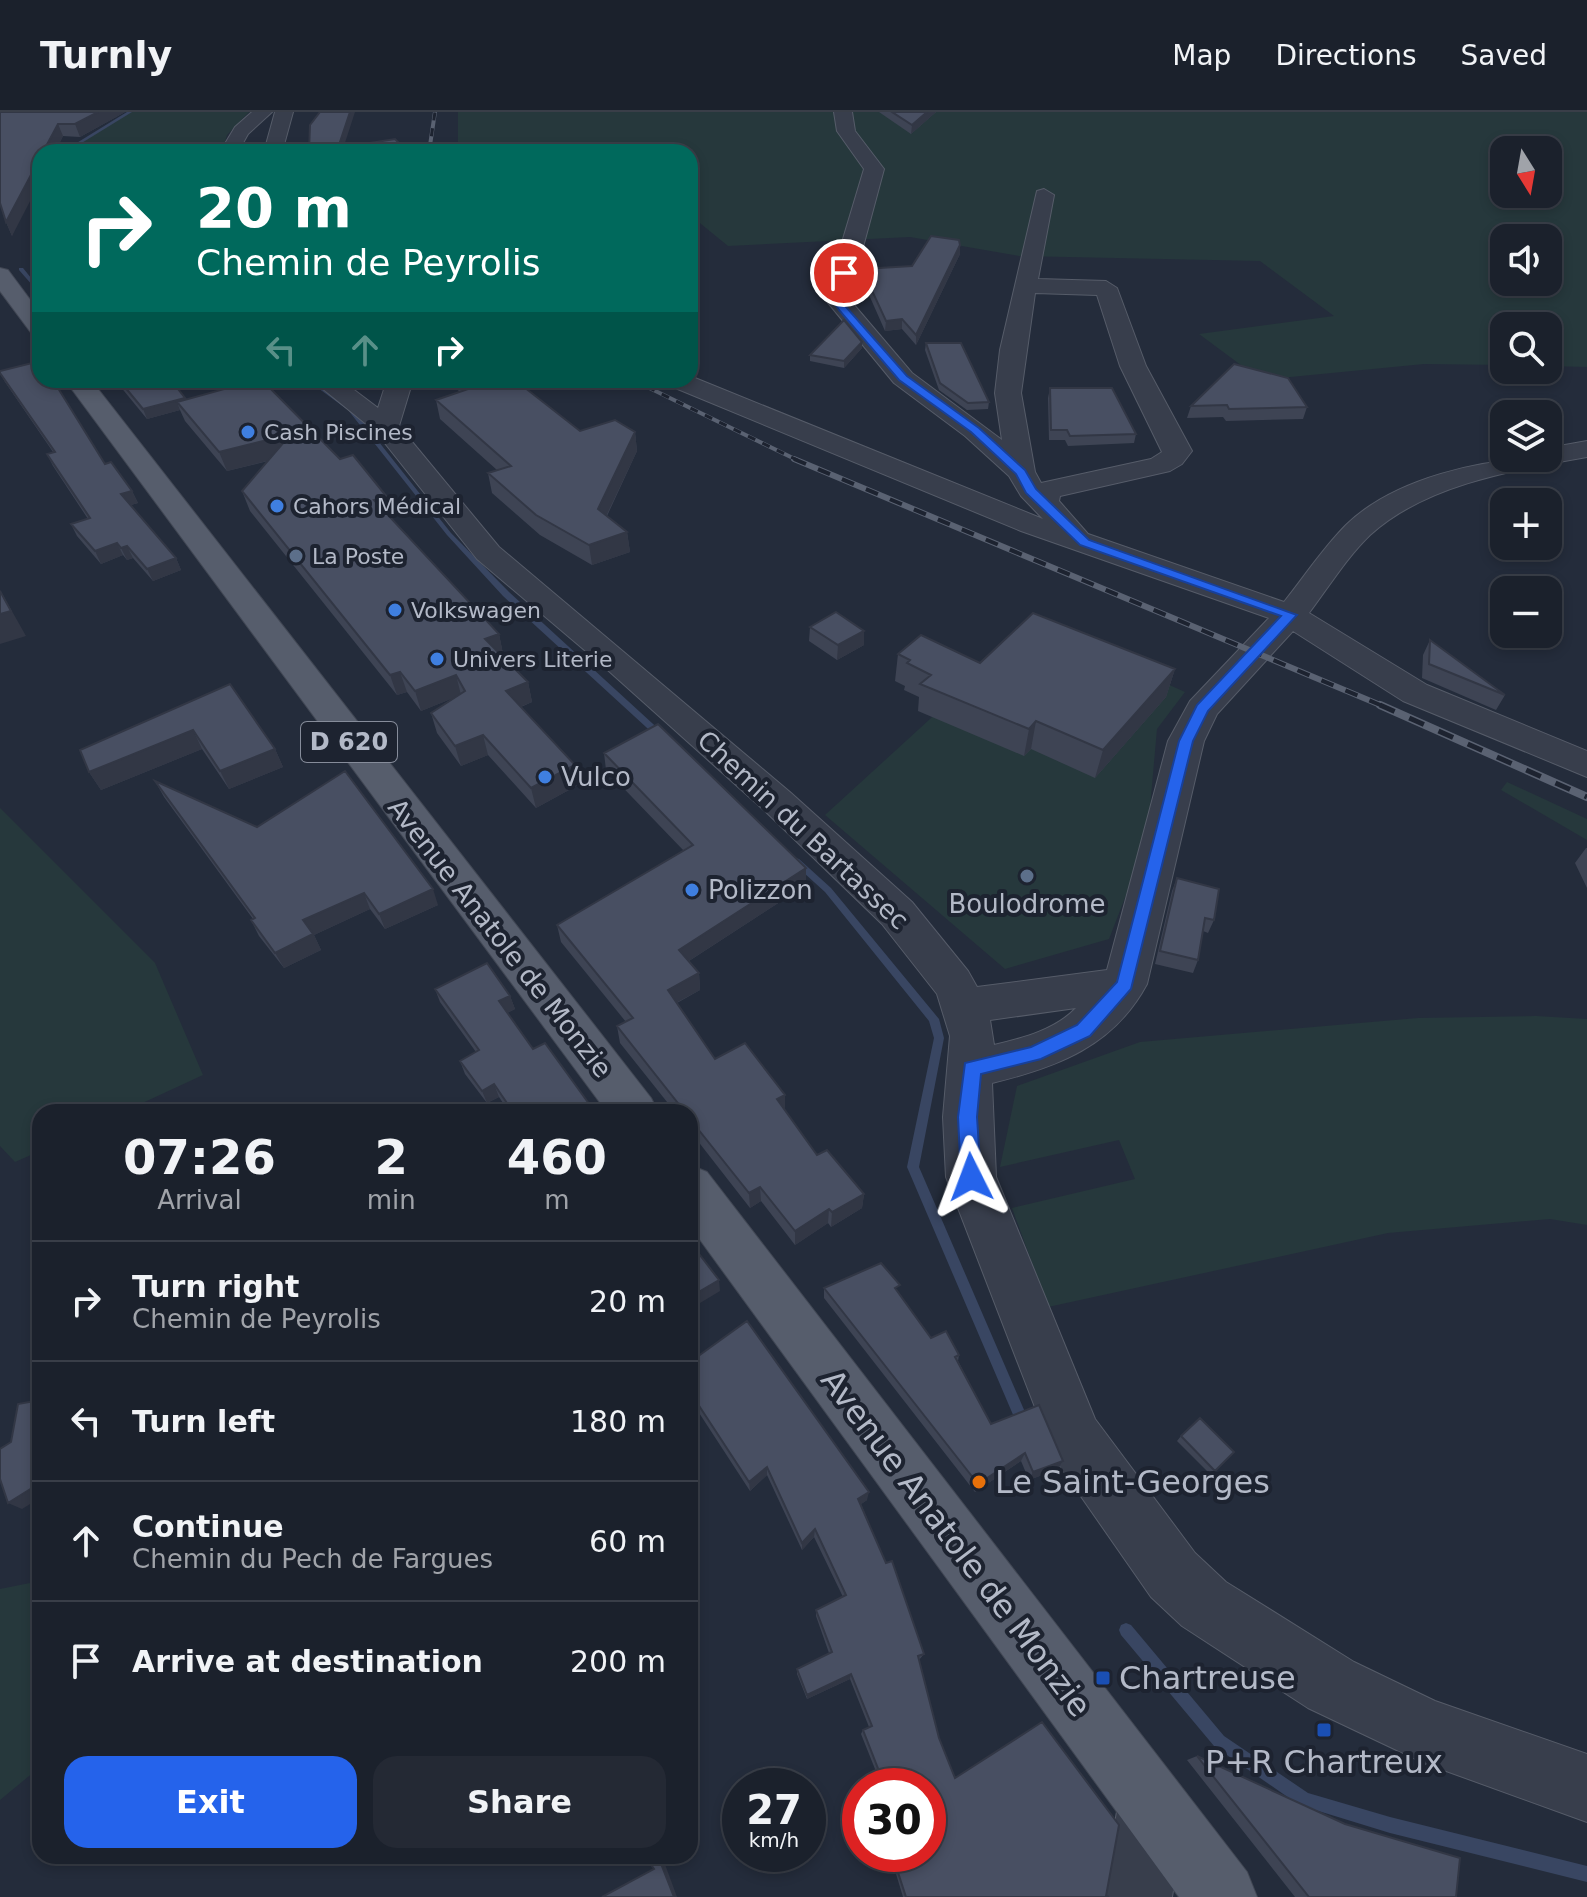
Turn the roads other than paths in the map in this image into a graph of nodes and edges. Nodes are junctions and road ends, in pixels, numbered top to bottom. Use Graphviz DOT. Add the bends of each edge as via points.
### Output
graph roads {
  1 [pos="263,112"];
  2 [pos="284,112"];
  3 [pos="843,112"];
  4 [pos="234,144"];
  5 [pos="275,144"];
  6 [pos="1044,195"];
  7 [pos="0,275"];
  8 [pos="1027,286"];
  9 [pos="32,318"];
  10 [pos="84,388"];
  11 [pos="335,388"];
  12 [pos="397,388"];
  13 [pos="697,388"];
  14 [pos="385,426"];
  15 [pos="1587,449"];
  16 [pos="1562,453"];
  17 [pos="1490,470"];
  18 [pos="1021,472"];
  19 [pos="1044,505"];
  20 [pos="1084,543"];
  21 [pos="1290,615"];
  22 [pos="1587,765"];
  23 [pos="1125,984"];
  24 [pos="965,1006"];
  25 [pos="972,1069"];
  26 [pos="628,1104"];
  27 [pos="698,1198"];
  28 [pos="1587,1788"];
  29 [pos="1152,1806"];
  30 [pos="1137,1897"];
  31 [pos="1222,1897"];
  1 -- 4 [label="street"];
  2 -- 5 [label="street"];
  3 -- 18 [label="street" via="846,131 874,169 837,299 903,378 975,430"];
  6 -- 8 [label="street"];
  7 -- 9 [label="main road"];
  8 -- 18 [label="street" via="1008,393"];
  8 -- 19 [label="street" via="1108,291 1133,366 1178,451 1160,465 1046,490"];
  10 -- 26 [label="main road, Avenue Anatole de Monzie / D 620"];
  11 -- 14 [label="street, Chemin du Bartassec"];
  12 -- 14 [label="street"];
  13 -- 20 [label="street"];
  14 -- 24 [label="street, Chemin du Bartassec" via="488,553 636,677 897,913"];
  15 -- 16 [label="street"];
  17 -- 21 [label="street" via="1426,488 1378,514 1356,532"];
  18 -- 19 [label="street"];
  19 -- 20 [label="street"];
  20 -- 21 [label="street"];
  21 -- 22 [label="street" via="1415,693"];
  21 -- 23 [label="street" via="1202,709 1186,741"];
  23 -- 24 [label="street"];
  23 -- 25 [label="street" via="1083,1030 1035,1054"];
  24 -- 25 [label="street, Chemin du Bartassec"];
  25 -- 28 [label="street, Chemin du Bartassec" via="967,1117 971,1177 1007,1271 1075,1439 1173,1575 1204,1604 1331,1685 1424,1730"];
  27 -- 29 [label="main road, Avenue Anatole de Monzie"];
  29 -- 30 [label="street"];
  29 -- 31 [label="main road, Avenue Anatole de Monzie"];
}
